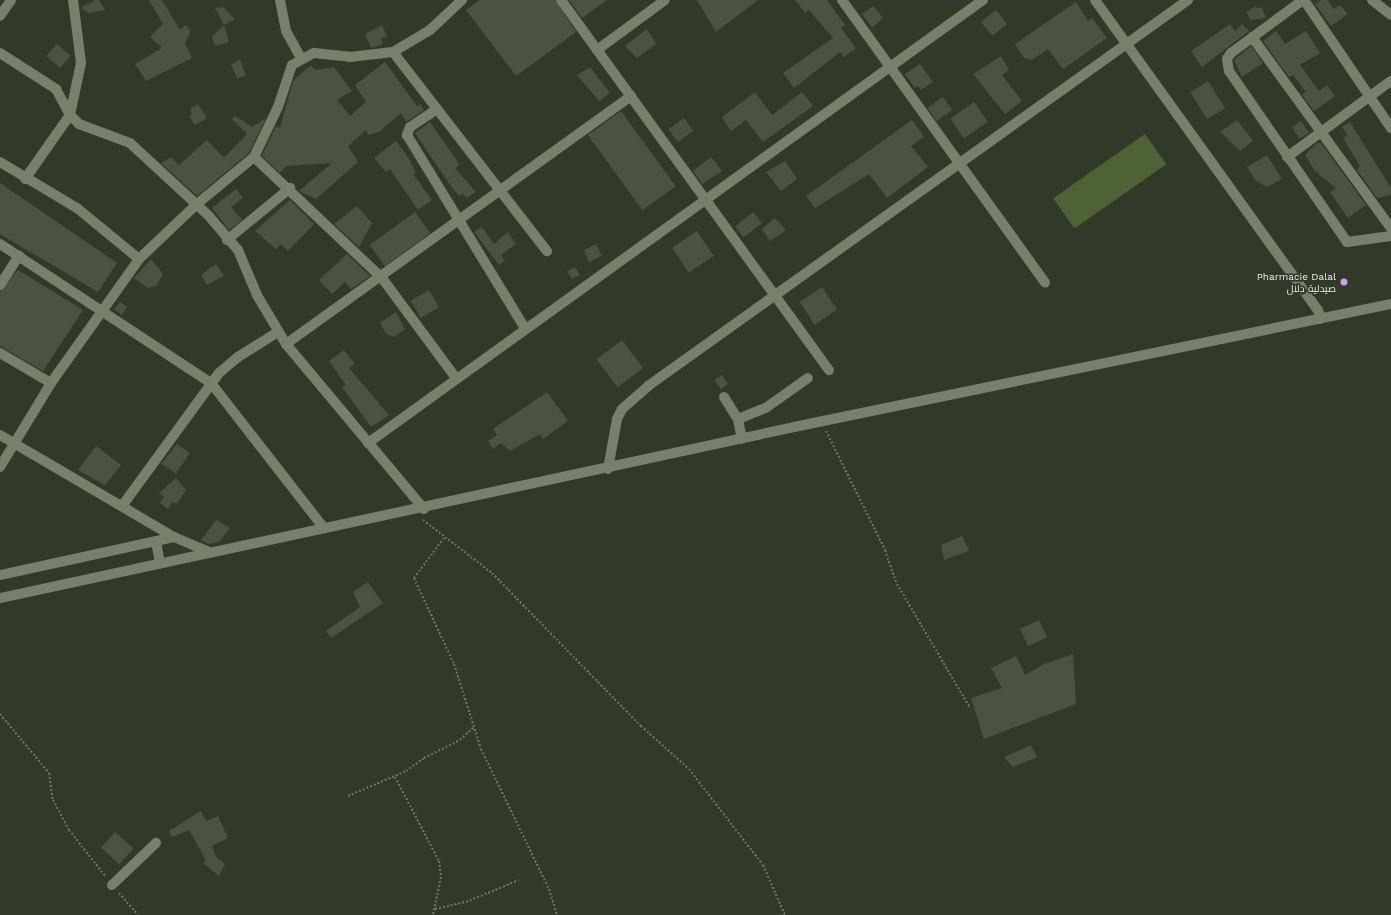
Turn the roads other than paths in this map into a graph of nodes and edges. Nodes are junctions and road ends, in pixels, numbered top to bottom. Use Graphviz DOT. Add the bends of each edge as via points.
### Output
graph roads {
  1 [pos="11,0"];
  2 [pos="73,0"];
  3 [pos="280,0"];
  4 [pos="462,0"];
  5 [pos="561,0"];
  6 [pos="665,0"];
  7 [pos="842,0"];
  8 [pos="983,0"];
  9 [pos="1095,0"];
  10 [pos="1188,0"];
  11 [pos="1304,0"];
  12 [pos="1372,0"];
  13 [pos="1391,15"];
  14 [pos="0,16"];
  15 [pos="1252,37"];
  16 [pos="1127,44"];
  17 [pos="597,50"];
  18 [pos="393,52"];
  19 [pos="0,53"];
  20 [pos="302,58"];
  21 [pos="889,68"];
  22 [pos="1391,81"];
  23 [pos="631,96"];
  24 [pos="1370,96"];
  25 [pos="437,109"];
  26 [pos="70,115"];
  27 [pos="1391,128"];
  28 [pos="1321,132"];
  29 [pos="254,157"];
  30 [pos="1287,157"];
  31 [pos="0,162"];
  32 [pos="958,164"];
  33 [pos="25,179"];
  34 [pos="290,188"];
  35 [pos="502,189"];
  36 [pos="706,200"];
  37 [pos="197,204"];
  38 [pos="457,219"];
  39 [pos="1391,228"];
  40 [pos="1391,236"];
  41 [pos="227,240"];
  42 [pos="0,244"];
  43 [pos="547,251"];
  44 [pos="19,256"];
  45 [pos="139,259"];
  46 [pos="382,278"];
  47 [pos="1045,282"];
  48 [pos="0,285"];
  49 [pos="774,294"];
  50 [pos="1391,304"];
  51 [pos="102,311"];
  52 [pos="1320,319"];
  53 [pos="525,328"];
  54 [pos="278,332"];
  55 [pos="286,344"];
  56 [pos="0,353"];
  57 [pos="829,370"];
  58 [pos="456,378"];
  59 [pos="808,378"];
  60 [pos="51,383"];
  61 [pos="211,383"];
  62 [pos="724,397"];
  63 [pos="738,419"];
  64 [pos="0,435"];
  65 [pos="742,439"];
  66 [pos="368,443"];
  67 [pos="14,444"];
  68 [pos="0,467"];
  69 [pos="608,469"];
  70 [pos="122,506"];
  71 [pos="424,509"];
  72 [pos="324,528"];
  73 [pos="174,537"];
  74 [pos="156,541"];
  75 [pos="207,551"];
  76 [pos="160,564"];
  77 [pos="1,575"];
  78 [pos="0,598"];
  79 [pos="156,843"];
  80 [pos="112,885"];
  1 -- 14 [label="street"];
  2 -- 26 [label="street" via="81,63"];
  3 -- 20 [label="street" via="286,31"];
  4 -- 18 [label="street" via="430,30"];
  5 -- 17 [label="street"];
  6 -- 17 [label="street"];
  7 -- 21 [label="street"];
  8 -- 21 [label="street"];
  9 -- 16 [label="street"];
  10 -- 16 [label="street"];
  11 -- 15 [label="street"];
  11 -- 24 [label="street"];
  12 -- 13 [label="street"];
  15 -- 28 [label="street"];
  15 -- 30 [label="street" via="1231,53 1227,64"];
  16 -- 32 [label="street"];
  16 -- 52 [label="street" via="1318,310"];
  17 -- 23 [label="street"];
  18 -- 20 [label="street" via="350,57 314,53"];
  18 -- 25 [label="street"];
  19 -- 26 [label="street" via="56,89"];
  20 -- 29 [label="street" via="287,75 278,107"];
  21 -- 32 [label="street"];
  21 -- 36 [label="street"];
  22 -- 24 [label="street"];
  23 -- 35 [label="street"];
  23 -- 36 [label="street"];
  24 -- 27 [label="street"];
  24 -- 28 [label="street"];
  25 -- 35 [label="street"];
  25 -- 38 [label="street" via="410,127 407,135"];
  26 -- 33 [label="street"];
  26 -- 37 [label="street" via="92,130 130,143"];
  28 -- 30 [label="street"];
  28 -- 39 [label="street"];
  29 -- 34 [label="street"];
  29 -- 37 [label="street"];
  30 -- 40 [label="street" via="1347,242"];
  31 -- 33 [label="street"];
  32 -- 47 [label="street"];
  32 -- 49 [label="street"];
  33 -- 45 [label="street" via="77,208"];
  34 -- 41 [label="street"];
  34 -- 46 [label="street"];
  35 -- 38 [label="street"];
  35 -- 43 [label="street"];
  36 -- 49 [label="street"];
  36 -- 53 [label="street"];
  37 -- 41 [label="street"];
  37 -- 45 [label="street"];
  38 -- 46 [label="street"];
  38 -- 53 [label="street"];
  41 -- 54 [label="street" via="238,250"];
  42 -- 44 [label="street"];
  44 -- 48 [label="street"];
  44 -- 51 [label="street"];
  45 -- 51 [label="street"];
  46 -- 55 [label="street"];
  46 -- 58 [label="street"];
  49 -- 57 [label="street"];
  49 -- 69 [label="street" via="622,409"];
  50 -- 52 [label="street"];
  51 -- 60 [label="street"];
  51 -- 61 [label="street"];
  52 -- 65 [label="street"];
  53 -- 58 [label="street"];
  54 -- 55 [label="street"];
  54 -- 61 [label="street" via="238,357"];
  55 -- 66 [label="street"];
  56 -- 60 [label="street"];
  58 -- 66 [label="street"];
  59 -- 63 [label="street" via="767,407"];
  60 -- 67 [label="street"];
  61 -- 70 [label="street"];
  61 -- 72 [label="street"];
  62 -- 63 [label="street"];
  63 -- 65 [label="street"];
  64 -- 67 [label="street"];
  65 -- 69 [label="street"];
  66 -- 71 [label="street"];
  67 -- 68 [label="street"];
  67 -- 70 [label="street"];
  69 -- 71 [label="street"];
  70 -- 73 [label="street"];
  71 -- 72 [label="street"];
  72 -- 75 [label="street"];
  73 -- 74 [label="street"];
  73 -- 75 [label="street"];
  74 -- 76 [label="street"];
  74 -- 77 [label="street"];
  75 -- 76 [label="street"];
  76 -- 78 [label="street"];
  79 -- 80 [label="street"];
}
